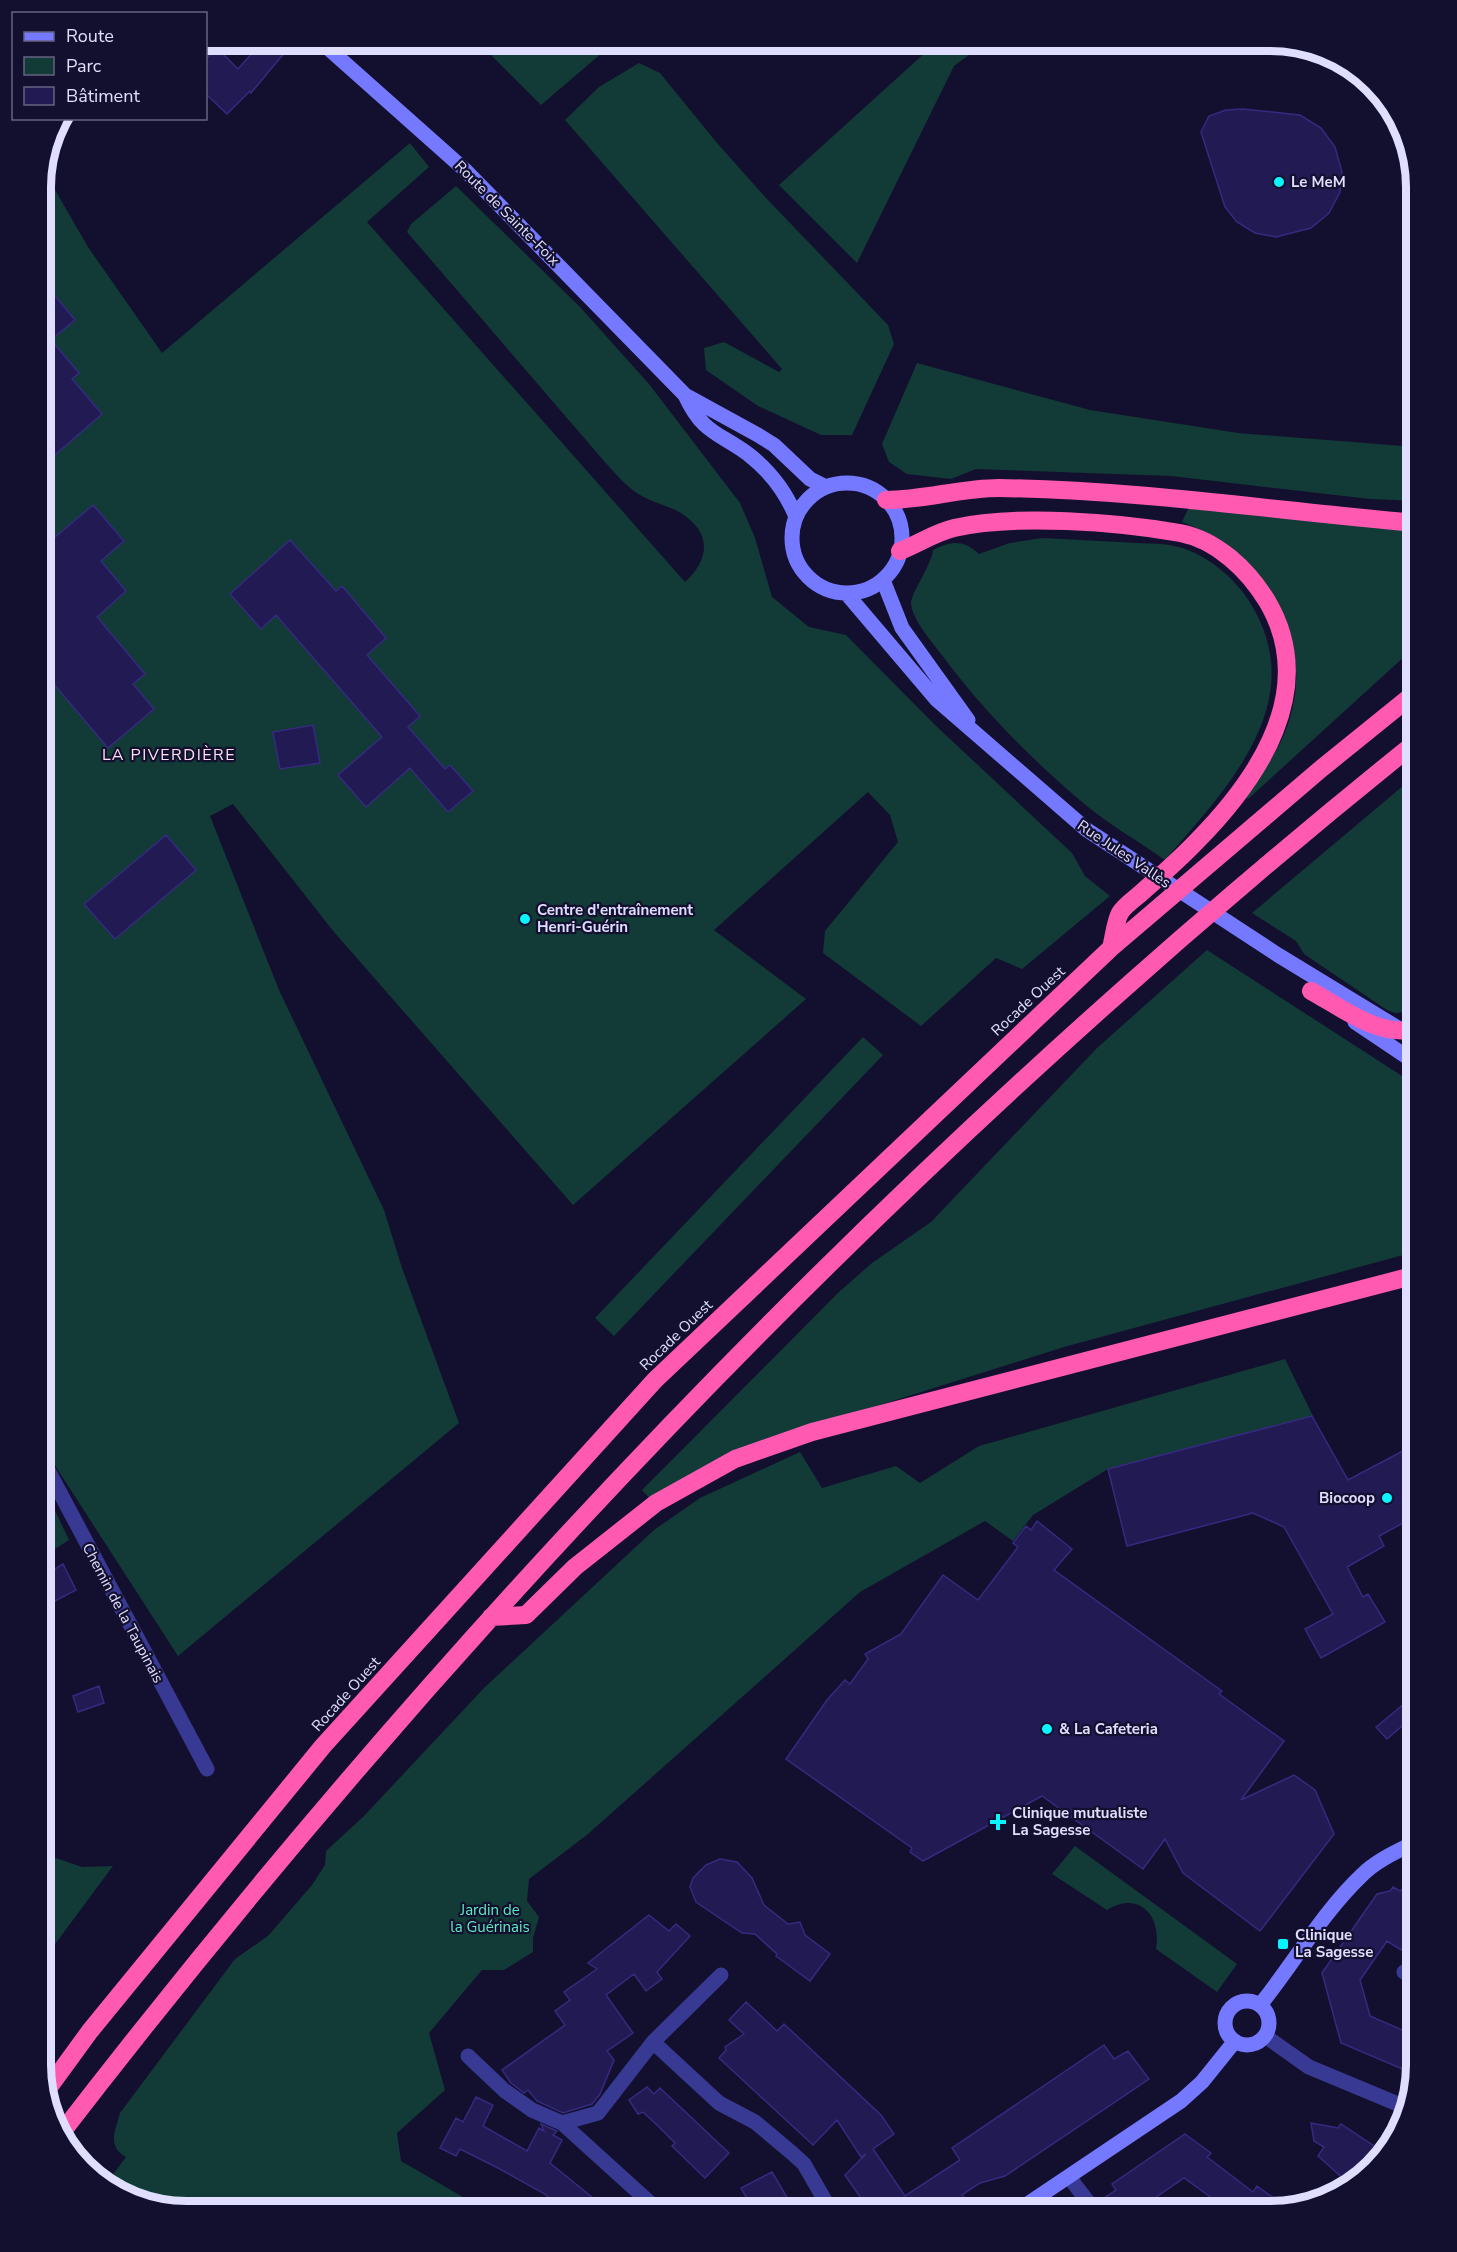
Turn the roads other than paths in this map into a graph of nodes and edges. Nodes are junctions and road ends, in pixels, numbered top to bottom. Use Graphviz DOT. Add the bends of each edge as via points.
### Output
graph roads {
  1 [pos="332,51"];
  2 [pos="685,395"];
  3 [pos="826,487"];
  4 [pos="886,500"];
  5 [pos="796,517"];
  6 [pos="1406,522"];
  7 [pos="900,551"];
  8 [pos="883,580"];
  9 [pos="846,593"];
  10 [pos="1406,700"];
  11 [pos="982,738"];
  12 [pos="1406,750"];
  13 [pos="1111,948"];
  14 [pos="1278,956"];
  15 [pos="1311,991"];
  16 [pos="1406,1030"];
  17 [pos="1406,1033"];
  18 [pos="1406,1056"];
  19 [pos="1406,1270"];
  20 [pos="1406,1278"];
  21 [pos="1319,1300"];
  22 [pos="51,1476"];
  23 [pos="491,1617"];
  24 [pos="207,1768"];
  25 [pos="1406,1847"];
  26 [pos="721,1975"];
  27 [pos="1260,2005"];
  28 [pos="1265,2036"];
  29 [pos="1235,2041"];
  30 [pos="653,2042"];
  31 [pos="468,2056"];
  32 [pos="52,2083"];
  33 [pos="1400,2105"];
  34 [pos="562,2123"];
  35 [pos="66,2127"];
  36 [pos="1069,2176"];
  37 [pos="648,2201"];
  38 [pos="825,2201"];
  39 [pos="1032,2201"];
  40 [pos="1088,2201"];
  1 -- 2 [label="street, Route de Sainte-Foix" via="465,170"];
  2 -- 3 [label="street, Route de Sainte-Foix" via="774,445 810,479"];
  2 -- 5 [label="street, Route de Sainte-Foix" via="693,413 711,431 748,453 765,469 782,488"];
  3 -- 4 [label="street" via="856,484"];
  3 -- 5 [label="street" via="808,499"];
  4 -- 6 [label="highway" via="978,489 1074,490"];
  4 -- 7 [label="street" via="899,522"];
  5 -- 9 [label="street" via="792,543 800,568 820,587"];
  7 -- 8 [label="street"];
  7 -- 13 [label="highway" via="951,529 984,522 1148,527 1186,534 1218,549 1259,587 1270,607 1286,654 1285,704 1277,728 1247,780 1218,819 1120,912"];
  8 -- 9 [label="street" via="866,590"];
  8 -- 11 [label="street, Rue Jules Vallès" via="912,644"];
  9 -- 11 [label="street, Rue Jules Vallès" via="936,699"];
  10 -- 13 [label="highway, Rocade Ouest"];
  11 -- 14 [label="street, Rue Jules Vallès" via="1087,830"];
  12 -- 23 [label="highway" via="1268,863 964,1134 695,1398"];
  13 -- 32 [label="highway, Rocade Ouest" via="655,1380 323,1746 90,2031"];
  14 -- 15 [label="street, Rue Jules Vallès"];
  14 -- 16 [label="street, Rue Jules Vallès"];
  15 -- 17 [label="highway" via="1380,1028"];
  15 -- 18 [label="street, Rue Jules Vallès"];
  19 -- 21 [label="highway"];
  20 -- 21 [label="highway"];
  21 -- 23 [label="highway" via="812,1432 735,1459 656,1503 615,1533 526,1615"];
  22 -- 24 [label="street, Chemin de la Taupinais"];
  23 -- 35 [label="highway" via="243,1904"];
  25 -- 27 [label="street" via="1363,1874"];
  26 -- 30 [label="street"];
  27 -- 28 [label="street" via="1269,2026"];
  27 -- 29 [label="street" via="1242,2002 1228,2014 1228,2034"];
  28 -- 29 [label="street" via="1251,2045"];
  28 -- 33 [label="street" via="1309,2067"];
  29 -- 36 [label="street" via="1181,2101"];
  30 -- 34 [label="street" via="598,2113"];
  30 -- 38 [label="street" via="718,2103 755,2122 804,2164"];
  31 -- 34 [label="street" via="505,2091 532,2110"];
  34 -- 37 [label="street"];
  36 -- 39 [label="street"];
  36 -- 40 [label="street"];
}
